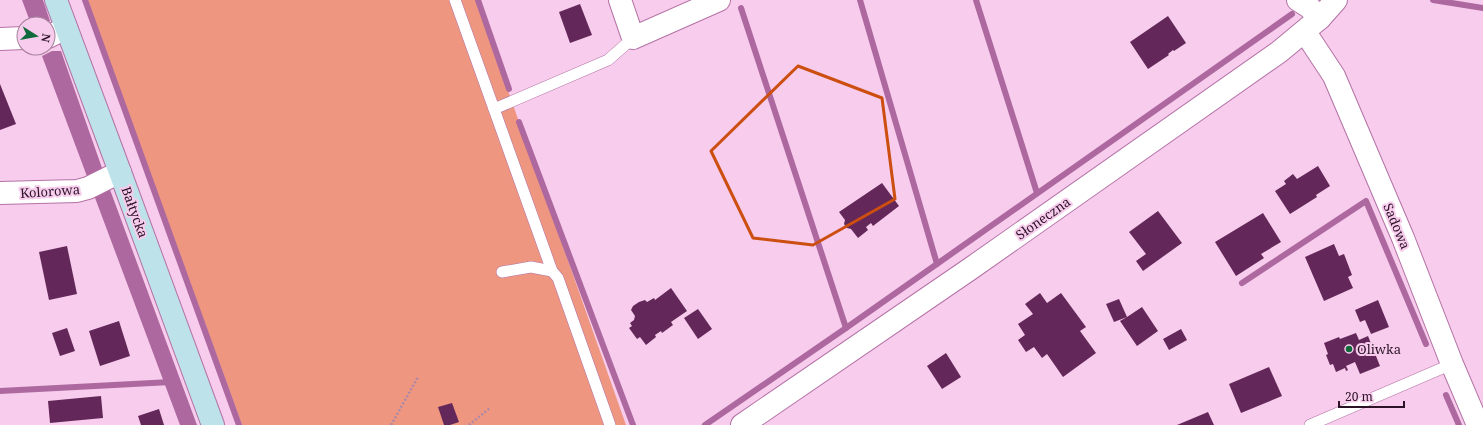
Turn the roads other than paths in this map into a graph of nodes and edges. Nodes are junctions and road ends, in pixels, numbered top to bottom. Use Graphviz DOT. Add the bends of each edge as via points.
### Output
graph roads {
  1 [pos="56,0"];
  2 [pos="455,0"];
  3 [pos="620,0"];
  4 [pos="718,0"];
  5 [pos="1298,0"];
  6 [pos="1336,0"];
  7 [pos="1312,25"];
  8 [pos="57,33"];
  9 [pos="16,38"];
  10 [pos="633,38"];
  11 [pos="0,39"];
  12 [pos="494,109"];
  13 [pos="114,175"];
  14 [pos="0,193"];
  15 [pos="552,271"];
  16 [pos="502,272"];
  17 [pos="1452,364"];
  18 [pos="213,425"];
  19 [pos="610,425"];
  20 [pos="742,425"];
  21 [pos="1310,425"];
  22 [pos="1478,425"];
  1 -- 8 [label="main road, Bałtycka"];
  2 -- 12 [label="lane"];
  3 -- 10 [label="street"];
  4 -- 10 [label="street"];
  5 -- 7 [label="street, Sadowa" via="1309,7"];
  6 -- 7 [label="street, Słoneczna"];
  7 -- 17 [label="street, Sadowa" via="1403,238"];
  7 -- 20 [label="street, Słoneczna" via="1266,62 977,265"];
  8 -- 13 [label="main road, Bałtycka"];
  9 -- 11 [label="street"];
  10 -- 12 [label="lane" via="608,60"];
  12 -- 15 [label="lane"];
  13 -- 14 [label="street, Kolorowa" via="78,190"];
  13 -- 18 [label="main road, Bałtycka"];
  15 -- 16 [label="lane" via="531,267"];
  15 -- 19 [label="lane" via="558,278"];
  17 -- 21 [label="lane"];
  17 -- 22 [label="street, Sadowa"];
}
